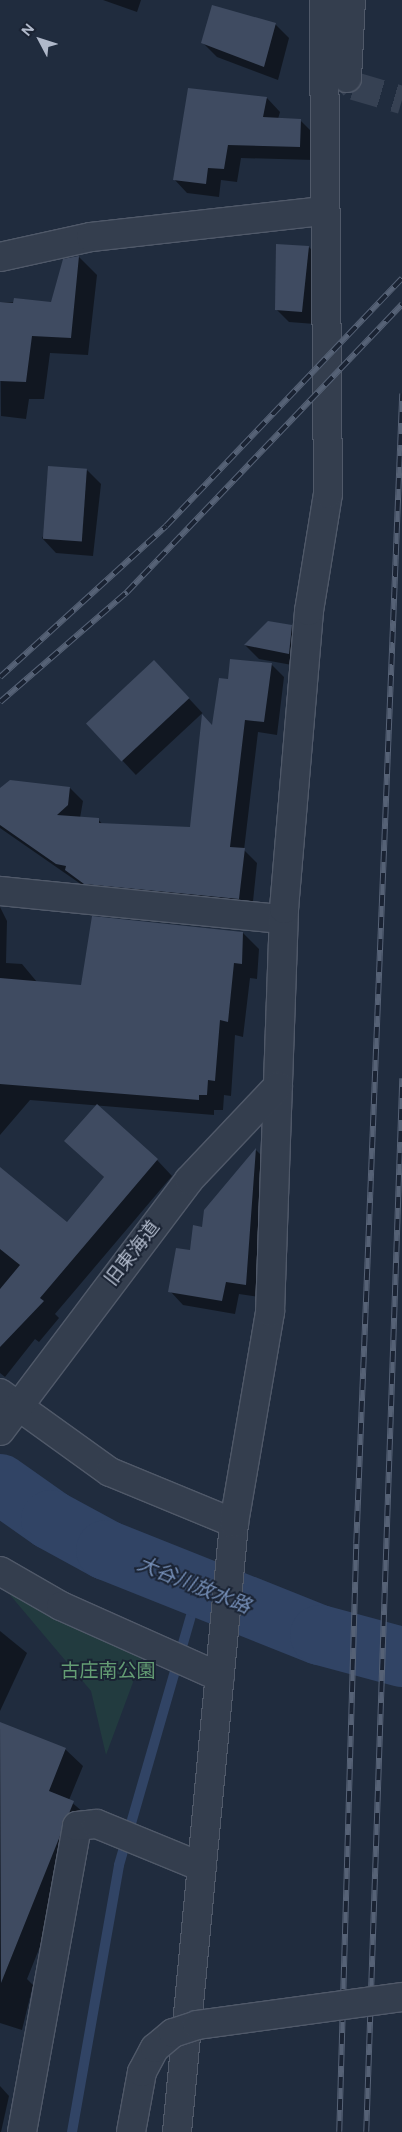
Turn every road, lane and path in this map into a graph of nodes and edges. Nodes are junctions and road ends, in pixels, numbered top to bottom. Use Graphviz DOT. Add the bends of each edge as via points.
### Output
graph roads {
  1 [pos="324,0"];
  2 [pos="351,0"];
  3 [pos="347,78"];
  4 [pos="324,211"];
  5 [pos="0,257"];
  6 [pos="0,891"];
  7 [pos="283,919"];
  8 [pos="278,1086"];
  9 [pos="8,1399"];
  10 [pos="0,1431"];
  11 [pos="234,1531"];
  12 [pos="0,1572"];
  13 [pos="220,1669"];
  14 [pos="202,1867"];
  15 [pos="402,1997"];
  16 [pos="22,2132"];
  17 [pos="132,2132"];
  18 [pos="176,2132"];
  1 -- 4 [label="street"];
  2 -- 3 [label="street"];
  4 -- 5 [label="street" via="91,237"];
  4 -- 7 [label="street" via="328,494 309,611"];
  6 -- 7 [label="street"];
  7 -- 8 [label="street"];
  8 -- 9 [label="street, 旧東海道" via="189,1180"];
  8 -- 11 [label="street" via="270,1312"];
  9 -- 10 [label="street, 旧東海道"];
  9 -- 11 [label="street" via="110,1472"];
  11 -- 13 [label="street"];
  12 -- 13 [label="street" via="61,1606"];
  13 -- 14 [label="street"];
  14 -- 16 [label="street" via="97,1824 77,1826"];
  14 -- 18 [label="street"];
  15 -- 17 [label="street, bridge" via="197,2025 173,2033 155,2048 142,2072"];
}
